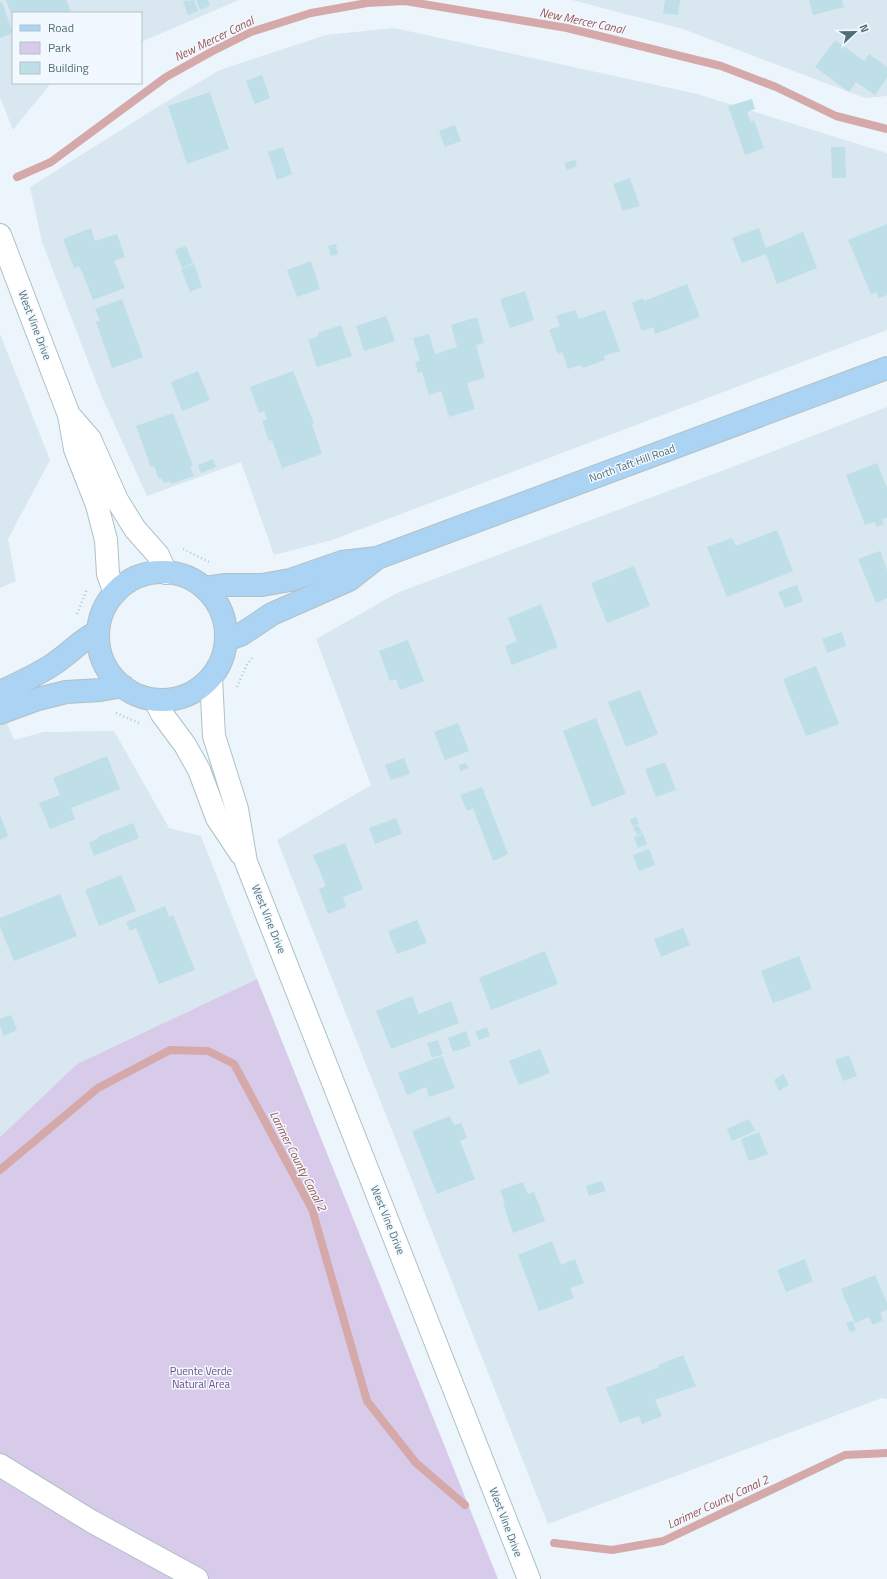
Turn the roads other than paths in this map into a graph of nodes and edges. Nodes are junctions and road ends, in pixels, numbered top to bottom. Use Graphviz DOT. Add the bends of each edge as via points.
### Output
graph roads {
  1 [pos="0,235"];
  2 [pos="887,368"];
  3 [pos="69,415"];
  4 [pos="377,558"];
  5 [pos="166,573"];
  6 [pos="204,588"];
  7 [pos="115,593"];
  8 [pos="97,632"];
  9 [pos="227,640"];
  10 [pos="211,678"];
  11 [pos="123,686"];
  12 [pos="0,692"];
  13 [pos="155,700"];
  14 [pos="0,713"];
  15 [pos="246,862"];
  16 [pos="0,1465"];
  17 [pos="197,1579"];
  18 [pos="529,1579"];
  1 -- 3 [label="street, West Vine Drive"];
  2 -- 4 [label="main road, North Taft Hill Road"];
  3 -- 5 [label="street, West Vine Drive" via="90,439 117,500 135,529 158,555"];
  3 -- 7 [label="street, West Vine Drive" via="75,449 97,505 106,540 108,574"];
  4 -- 6 [label="main road, North Taft Hill Road" via="342,562 290,580 262,585"];
  4 -- 9 [label="main road, North Taft Hill Road" via="349,580 272,614 242,634"];
  5 -- 6 [label="main road" via="186,577"];
  5 -- 7 [label="main road" via="138,577"];
  6 -- 9 [label="main road" via="217,604 225,622"];
  7 -- 8 [label="main road" via="104,611"];
  8 -- 11 [label="main road" via="103,661 112,676"];
  8 -- 12 [label="main road" via="38,674"];
  9 -- 10 [label="main road" via="222,661"];
  10 -- 13 [label="main road" via="202,687 187,694 173,699"];
  10 -- 15 [label="street, West Vine Drive" via="214,736 237,809"];
  11 -- 13 [label="main road" via="138,695"];
  11 -- 14 [label="main road" via="66,692"];
  13 -- 15 [label="street, West Vine Drive" via="162,714 186,745 199,770 217,818"];
  15 -- 18 [label="street, West Vine Drive"];
  16 -- 17 [label="street" via="91,1521"];
}
